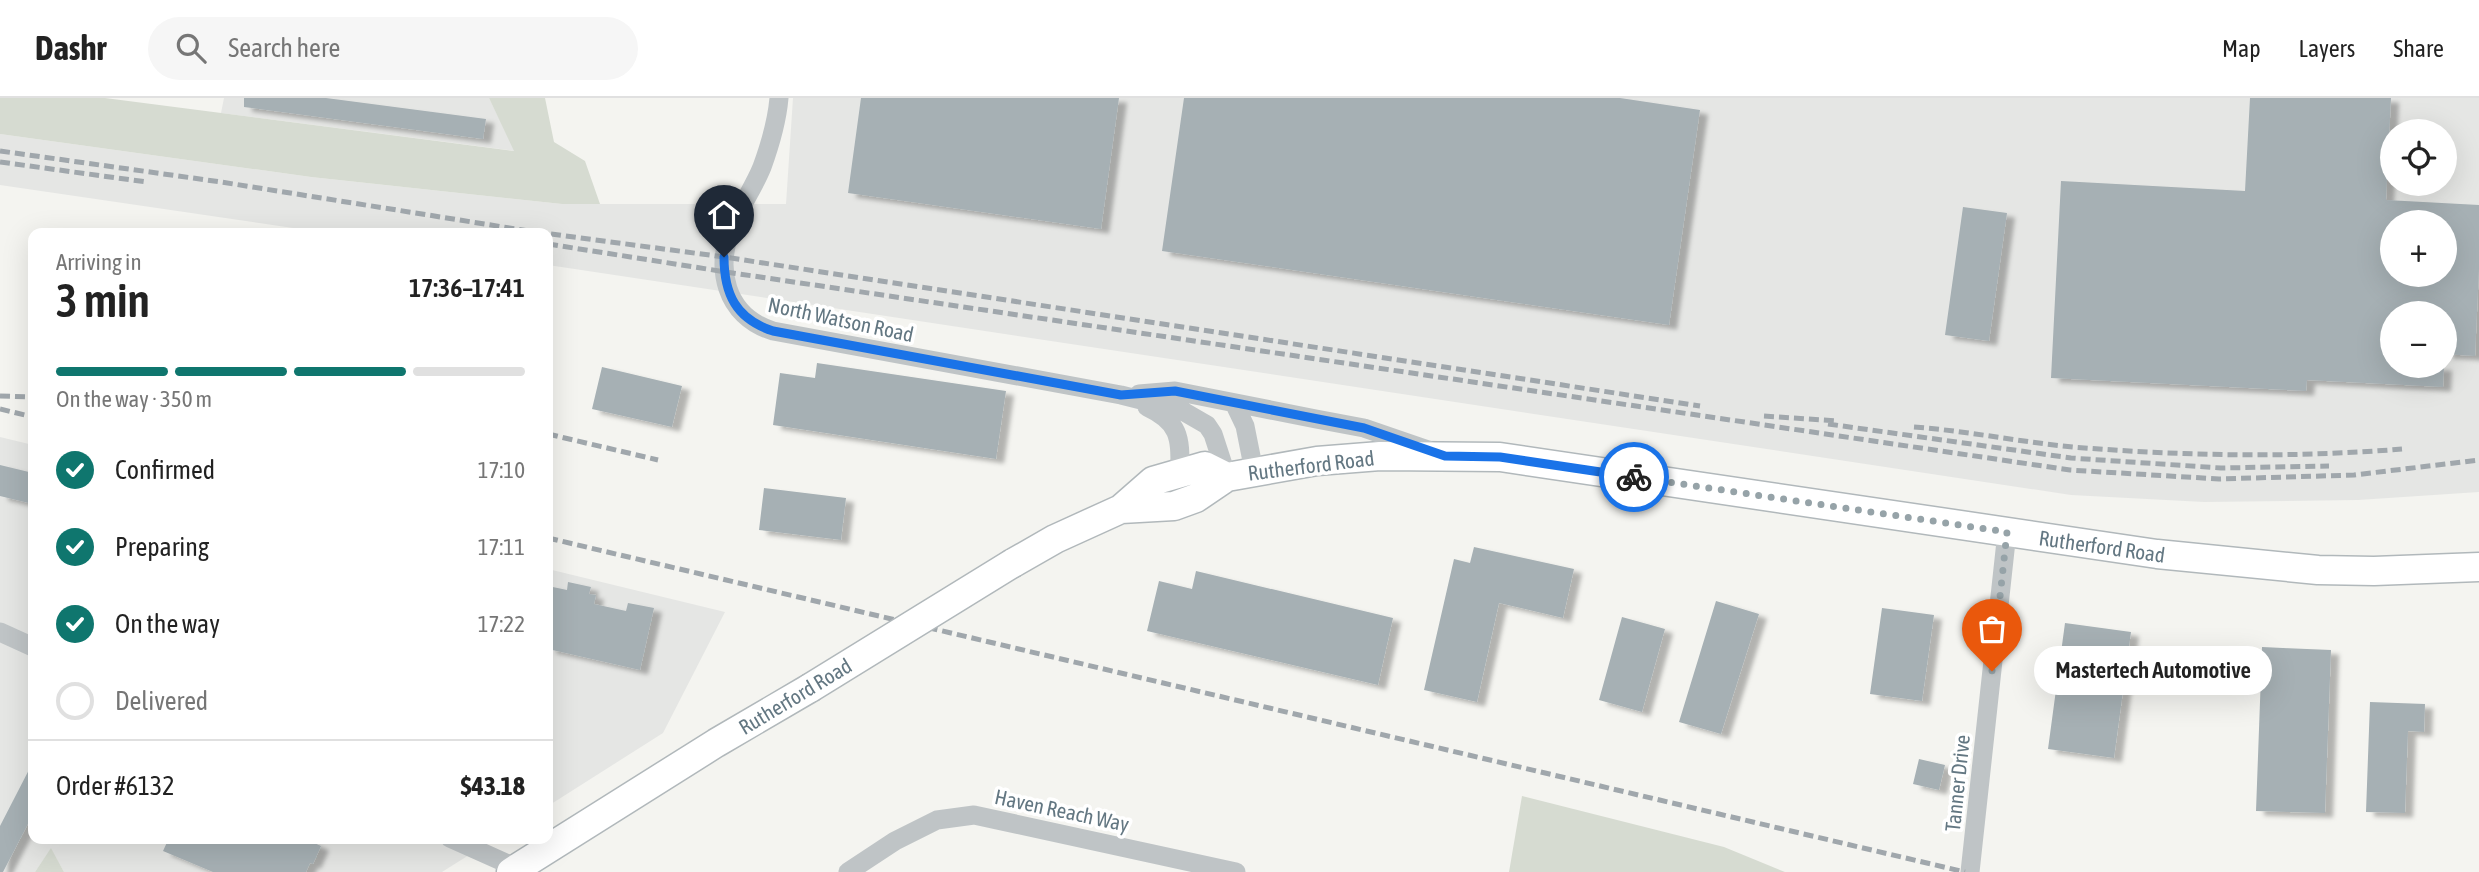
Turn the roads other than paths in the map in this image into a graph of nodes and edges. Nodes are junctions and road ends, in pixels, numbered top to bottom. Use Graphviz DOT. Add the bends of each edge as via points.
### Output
graph roads {
  1 [pos="779,98"];
  2 [pos="1121,395"];
  3 [pos="1234,403"];
  4 [pos="1445,456"];
  5 [pos="1180,472"];
  6 [pos="1240,474"];
  7 [pos="1121,509"];
  8 [pos="2007,532"];
  9 [pos="2479,567"];
  10 [pos="0,632"];
  11 [pos="28,645"];
  12 [pos="462,844"];
  13 [pos="1179,866"];
  14 [pos="516,871"];
  15 [pos="848,872"];
  16 [pos="1236,872"];
  17 [pos="1970,872"];
  1 -- 2 [label="street, North Watson Road" via="771,141 732,226 724,257 726,285 747,319 773,331"];
  2 -- 3 [label="street, North Watson Road" via="1175,391"];
  2 -- 5 [label="street, North Watson Road" via="1171,423 1180,438"];
  2 -- 6 [label="street, North Watson Road" via="1181,410 1207,425"];
  3 -- 4 [label="street, North Watson Road" via="1364,428"];
  3 -- 6 [label="street" via="1245,426"];
  4 -- 6 [label="street, Rutherford Road" via="1329,460"];
  4 -- 8 [label="street, Rutherford Road" via="1500,457"];
  5 -- 6 [label="street, Rutherford Road" via="1205,466"];
  5 -- 7 [label="street, Rutherford Road" via="1153,481"];
  6 -- 7 [label="street, Rutherford Road" via="1174,506"];
  7 -- 14 [label="street, Rutherford Road, bridge" via="1013,563"];
  8 -- 9 [label="street, Rutherford Road" via="2246,564 2374,571"];
  8 -- 17 [label="street, Tanner Drive"];
  10 -- 11 [label="street"];
  12 -- 14 [label="street"];
  13 -- 15 [label="street, Haven Reach Way" via="974,815 937,820"];
  13 -- 16 [label="street, Haven Reach Way"];
}
